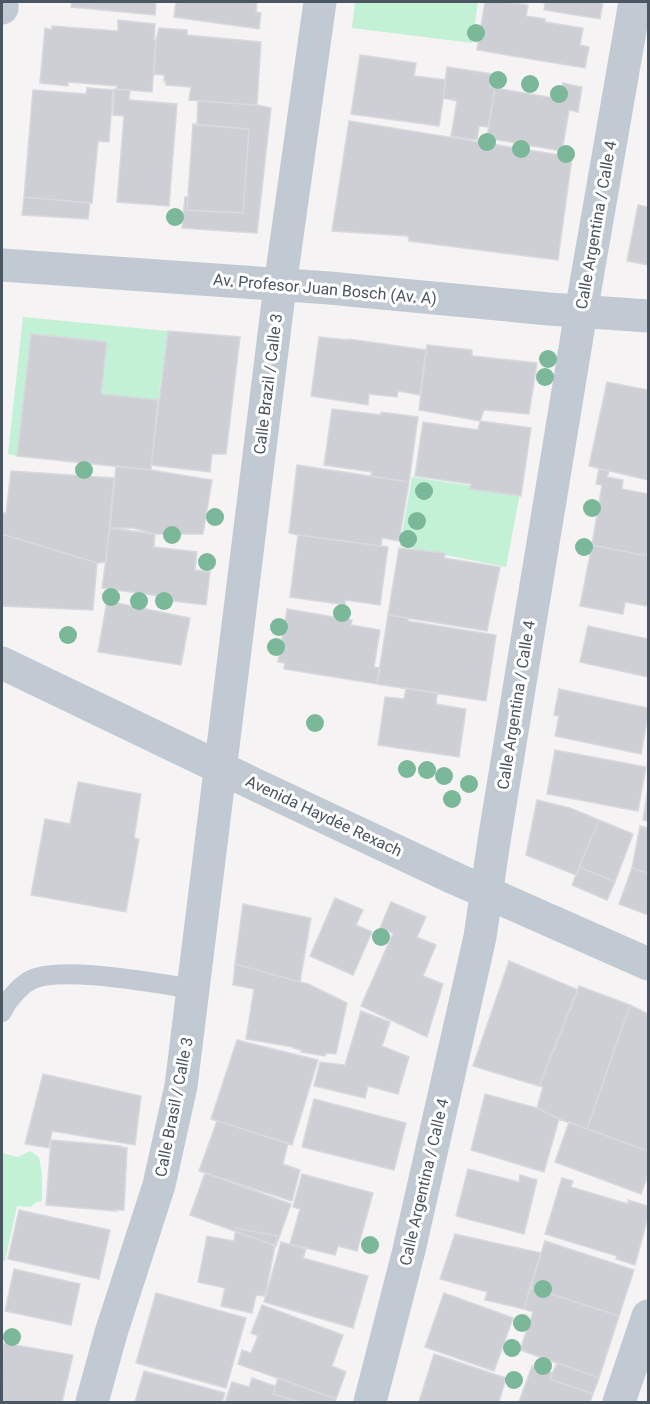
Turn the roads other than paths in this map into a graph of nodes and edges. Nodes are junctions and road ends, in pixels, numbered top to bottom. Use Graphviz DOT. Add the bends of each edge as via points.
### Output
graph roads {
  1 [pos="2,2"];
  2 [pos="320,2"];
  3 [pos="635,2"];
  4 [pos="2,8"];
  5 [pos="2,265"];
  6 [pos="280,286"];
  7 [pos="581,312"];
  8 [pos="648,316"];
  9 [pos="2,663"];
  10 [pos="221,768"];
  11 [pos="487,892"];
  12 [pos="648,964"];
  13 [pos="194,989"];
  14 [pos="2,1012"];
  15 [pos="648,1316"];
  16 [pos="92,1402"];
  17 [pos="370,1402"];
  18 [pos="619,1402"];
  1 -- 4 [label="street"];
  2 -- 6 [label="street, Calle Brazil / Calle 3"];
  3 -- 7 [label="street, Calle Argentina / Calle 4"];
  5 -- 6 [label="street, Av. Profesor Juan Bosch (Av. A)"];
  6 -- 7 [label="street, Av. Profesor Juan Bosch (Av. A)"];
  6 -- 10 [label="street, Calle Brazil / Calle 3"];
  7 -- 8 [label="street, Av. Profesor Juan Bosch (Av. A)"];
  7 -- 11 [label="street, Calle Argentina / Calle 4"];
  9 -- 10 [label="street, Avenida Haydée Rexach"];
  10 -- 11 [label="street, Avenida Haydée Rexach"];
  10 -- 13 [label="street, Calle Brasil / Calle 3"];
  11 -- 12 [label="street, Avenida Haydée Rexach"];
  11 -- 17 [label="street, Calle Argentina / Calle 4" via="421,1195"];
  13 -- 14 [label="lane" via="107,976 47,975 29,981"];
  13 -- 16 [label="street, Calle Brasil / Calle 3" via="181,1086 161,1175"];
  15 -- 18 [label="street"];
}
